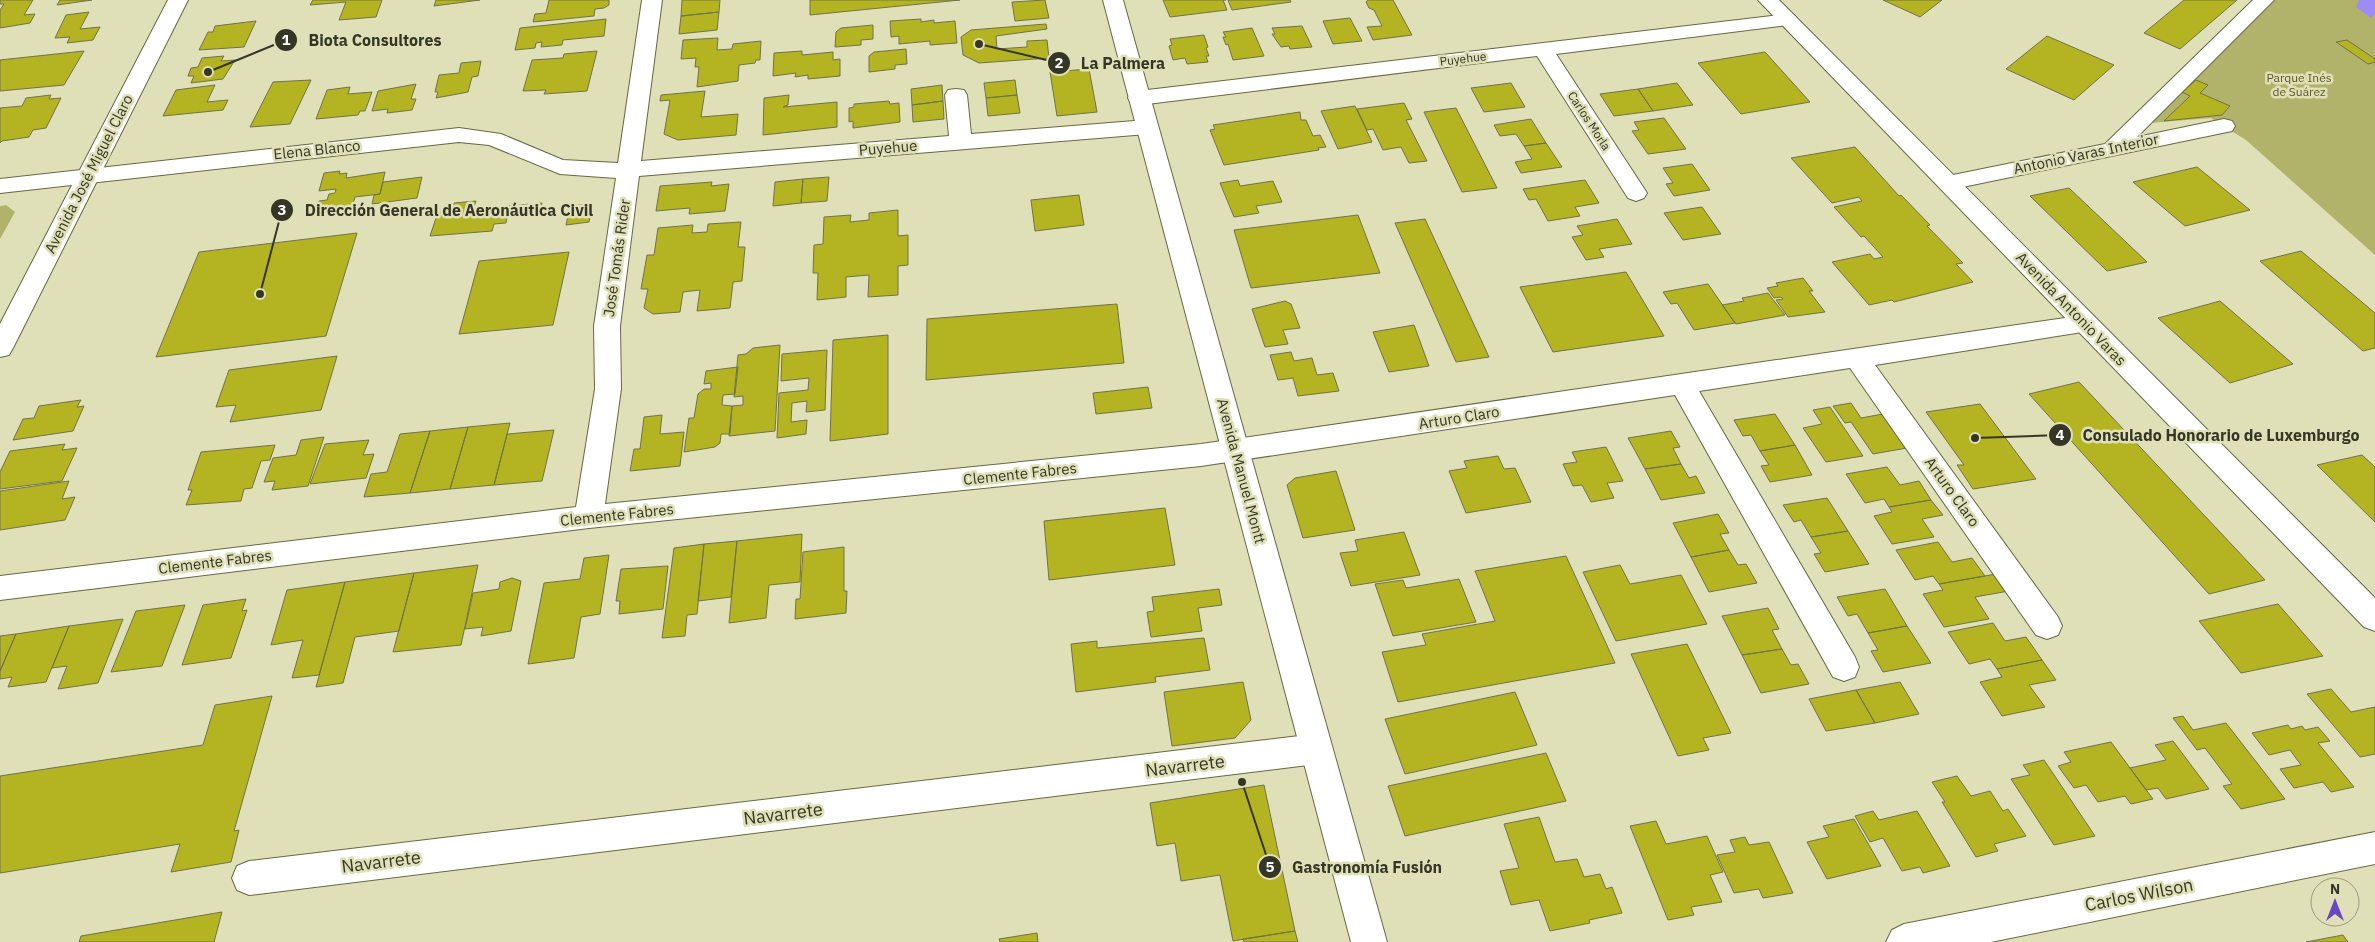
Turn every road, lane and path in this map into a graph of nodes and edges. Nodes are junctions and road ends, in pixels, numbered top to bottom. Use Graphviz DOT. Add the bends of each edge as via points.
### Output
graph roads {
  1 [pos="178,0"];
  2 [pos="652,0"];
  3 [pos="1113,0"];
  4 [pos="1768,0"];
  5 [pos="2264,0"];
  6 [pos="1788,20"];
  7 [pos="1542,49"];
  8 [pos="956,95"];
  9 [pos="1139,98"];
  10 [pos="2224,126"];
  11 [pos="1147,127"];
  12 [pos="961,142"];
  13 [pos="2113,148"];
  14 [pos="629,170"];
  15 [pos="88,176"];
  16 [pos="1948,183"];
  17 [pos="0,186"];
  18 [pos="1636,194"];
  19 [pos="2086,324"];
  20 [pos="0,348"];
  21 [pos="1856,358"];
  22 [pos="1682,384"];
  23 [pos="1235,451"];
  24 [pos="590,517"];
  25 [pos="0,588"];
  26 [pos="2375,618"];
  27 [pos="2048,626"];
  28 [pos="1844,668"];
  29 [pos="1316,749"];
  30 [pos="2375,848"];
  31 [pos="249,878"];
  32 [pos="1369,942"];
  33 [pos="1904,942"];
  1 -- 15 [label="street, Avenida José Miguel Claro"];
  2 -- 14 [label="street, José Tomás Rider"];
  3 -- 9 [label="street, Avenida Manuel Montt"];
  4 -- 6 [label="street, Avenida Antonio Varas"];
  5 -- 13 [label="street"];
  6 -- 7 [label="street, Puyehue"];
  6 -- 16 [label="street, Avenida Antonio Varas"];
  7 -- 9 [label="street, Puyehue"];
  7 -- 18 [label="street, Carlos Morla"];
  8 -- 12 [label="street"];
  9 -- 11 [label="street, Avenida Manuel Montt"];
  10 -- 13 [label="street, Antonio Varas Interior"];
  11 -- 12 [label="street, Puyehue"];
  11 -- 23 [label="street, Avenida Manuel Montt"];
  12 -- 14 [label="street, Puyehue"];
  13 -- 16 [label="street, Antonio Varas Interior"];
  14 -- 15 [label="street, Elena Blanco" via="593,171 560,167 493,139 458,135"];
  14 -- 24 [label="street, José Tomás Rider" via="608,319 608,389"];
  15 -- 17 [label="street, Elena Blanco"];
  15 -- 20 [label="street, Avenida José Miguel Claro"];
  16 -- 19 [label="street, Avenida Antonio Varas"];
  19 -- 21 [label="street, Arturo Claro"];
  19 -- 26 [label="street, Avenida Antonio Varas"];
  21 -- 22 [label="street, Arturo Claro"];
  21 -- 27 [label="street, Arturo Claro"];
  22 -- 23 [label="street, Arturo Claro"];
  22 -- 28 [label="street"];
  23 -- 24 [label="street, Clemente Fabres"];
  23 -- 29 [label="street, Avenida Manuel Montt"];
  24 -- 25 [label="street, Clemente Fabres"];
  29 -- 31 [label="street, Navarrete"];
  29 -- 32 [label="street, Avenida Manuel Montt"];
  30 -- 33 [label="street, Carlos Wilson"];
}
